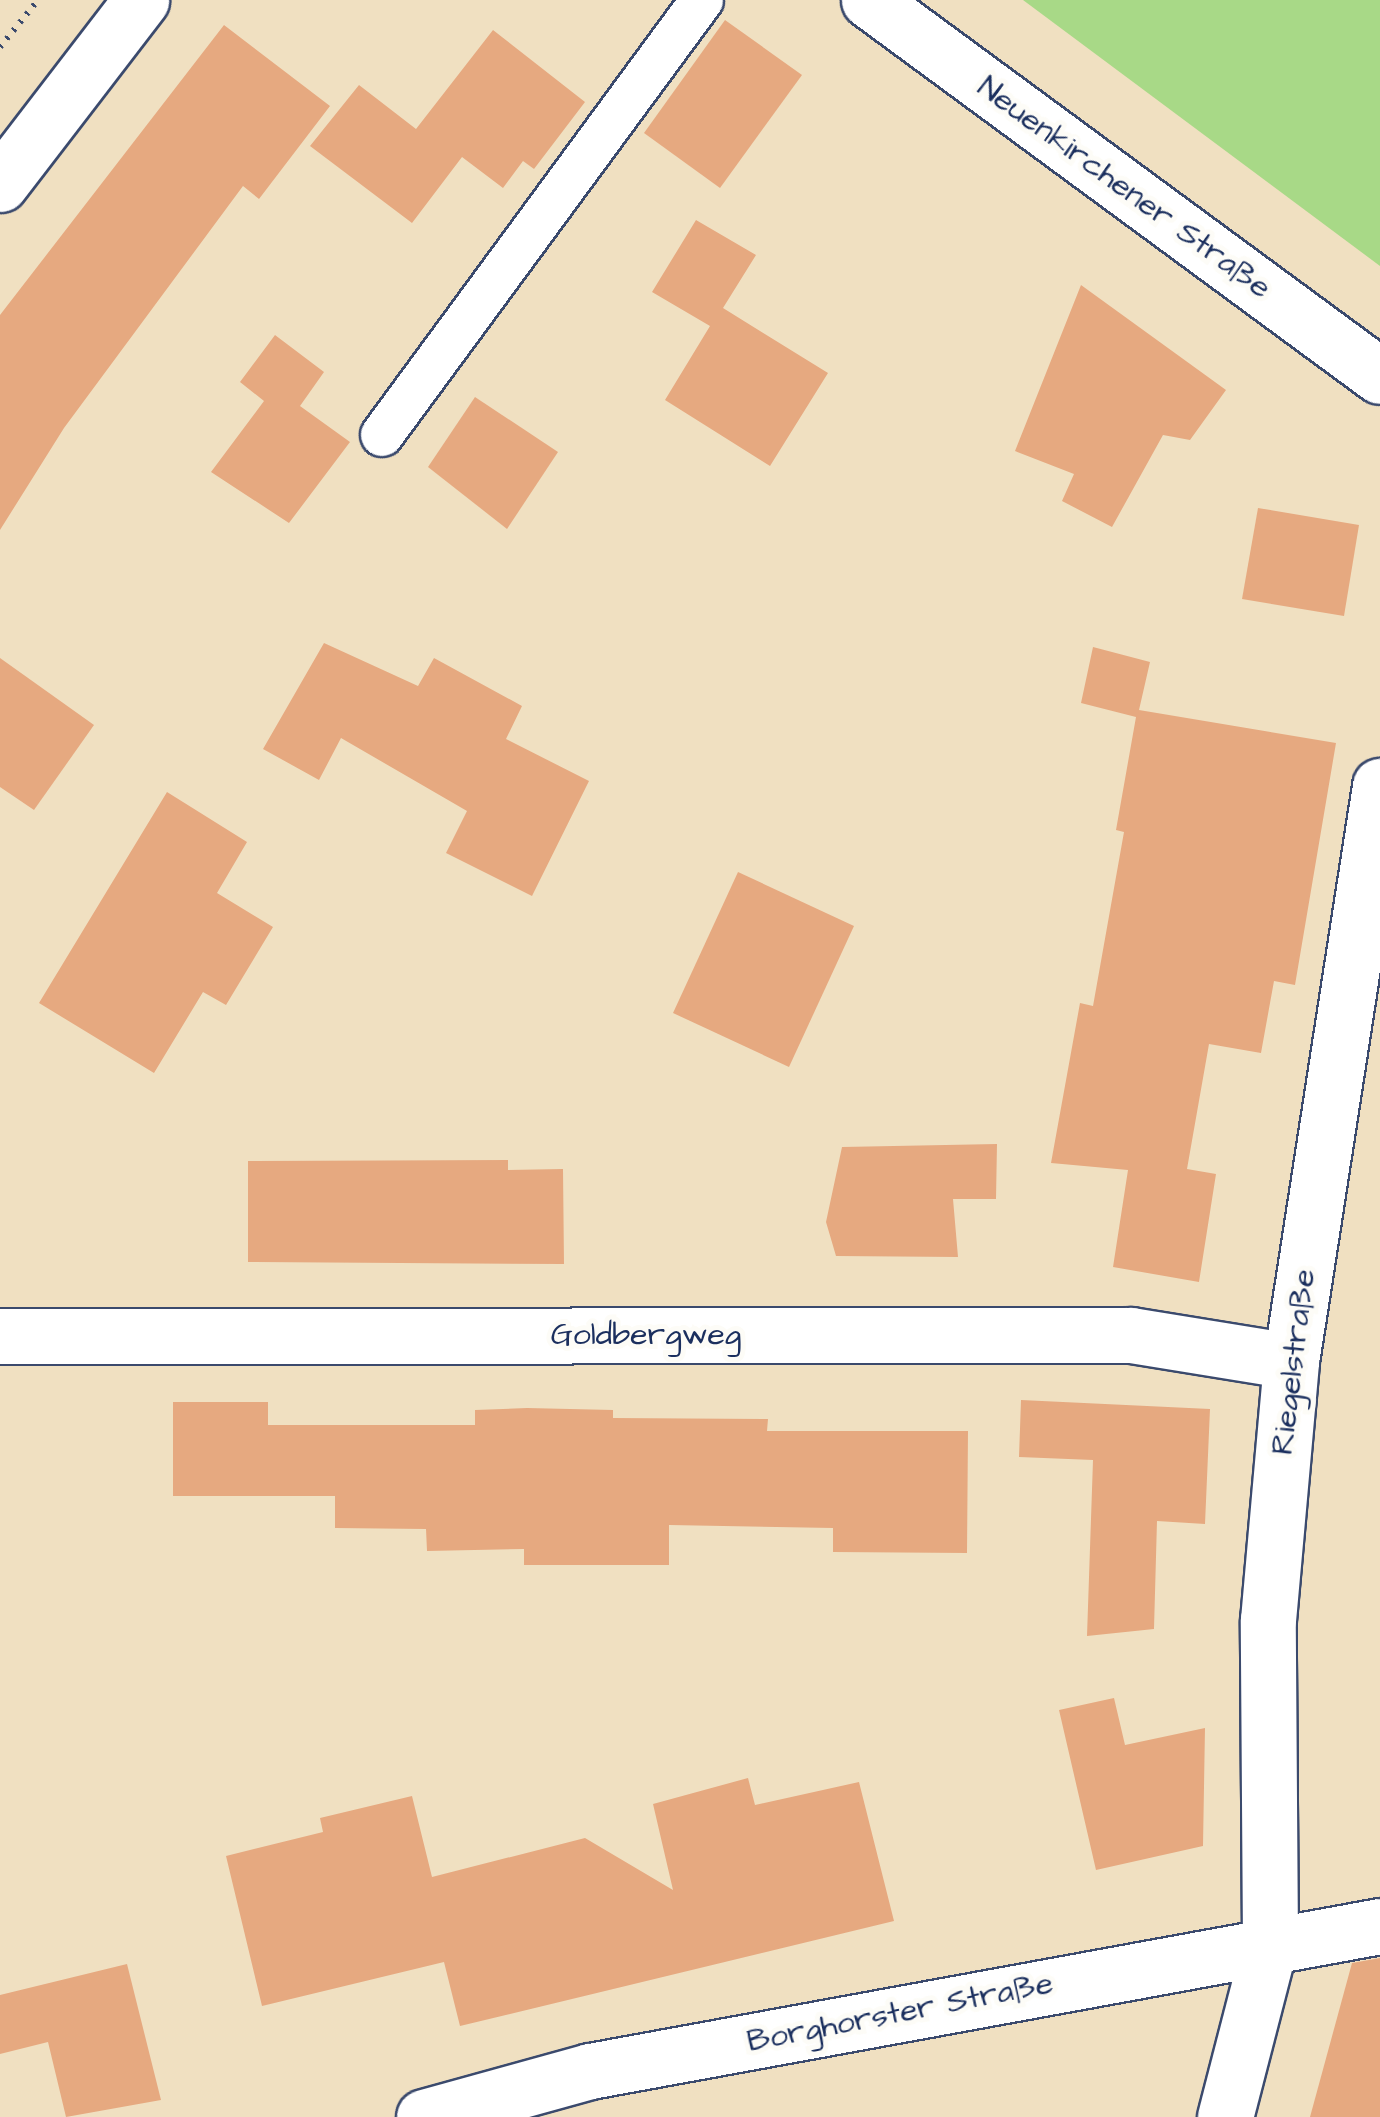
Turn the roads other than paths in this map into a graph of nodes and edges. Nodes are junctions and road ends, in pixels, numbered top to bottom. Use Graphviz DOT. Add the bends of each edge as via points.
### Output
graph roads {
  1 [pos="141,0"];
  2 [pos="702,0"];
  3 [pos="869,0"];
  4 [pos="0,184"];
  5 [pos="1380,376"];
  6 [pos="382,435"];
  7 [pos="1380,786"];
  8 [pos="0,1336"];
  9 [pos="1291,1362"];
  10 [pos="1380,1926"];
  11 [pos="1270,1942"];
  12 [pos="424,2117"];
  13 [pos="1225,2117"];
  1 -- 4 [label="street"];
  2 -- 6 [label="lane"];
  3 -- 5 [label="street, Neuenkirchener Straße"];
  7 -- 9 [label="street, Riegelstraße"];
  8 -- 9 [label="street, Goldbergweg" via="1131,1334"];
  9 -- 11 [label="street, Riegelstraße" via="1268,1620"];
  10 -- 11 [label="street, Borghorster Straße"];
  11 -- 12 [label="street, Borghorster Straße" via="590,2072"];
  11 -- 13 [label="street, Riegelstraße"];
}
